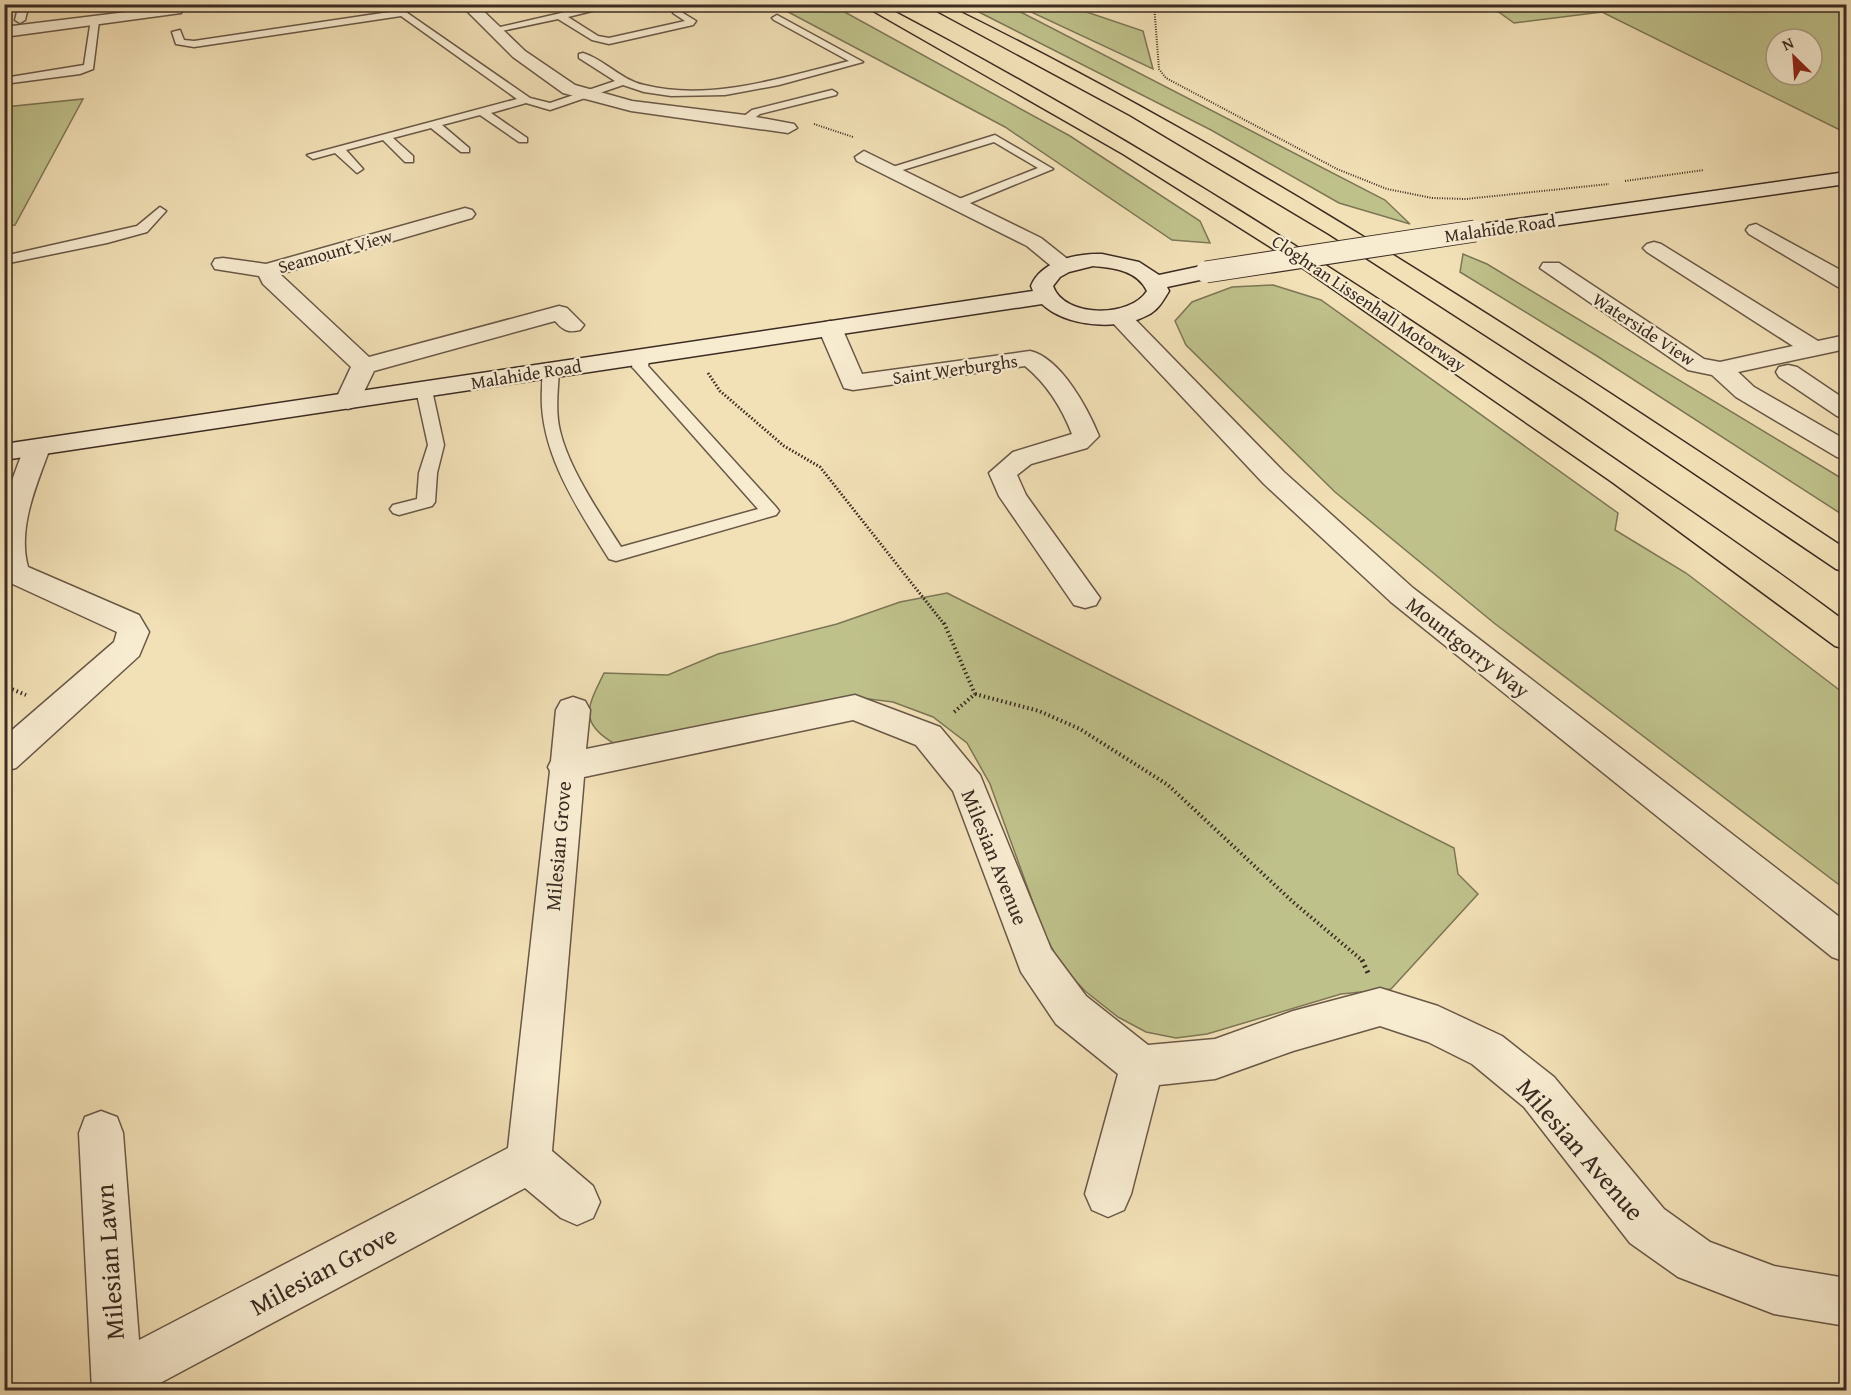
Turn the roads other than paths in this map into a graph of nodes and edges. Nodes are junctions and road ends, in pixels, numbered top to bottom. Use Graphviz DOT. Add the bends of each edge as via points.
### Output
graph roads {
  1 [pos="24,4"];
  2 [pos="467,4"];
  3 [pos="616,4"];
  4 [pos="867,4"];
  5 [pos="931,4"];
  6 [pos="176,7"];
  7 [pos="678,13"];
  8 [pos="560,16"];
  9 [pos="777,18"];
  10 [pos="20,20"];
  11 [pos="94,21"];
  12 [pos="492,30"];
  13 [pos="4,32"];
  14 [pos="177,32"];
  15 [pos="583,56"];
  16 [pos="4,81"];
  17 [pos="625,81"];
  18 [pos="832,93"];
  19 [pos="585,95"];
  20 [pos="526,100"];
  21 [pos="481,111"];
  22 [pos="745,120"];
  23 [pos="433,124"];
  24 [pos="788,128"];
  25 [pos="385,136"];
  26 [pos="523,140"];
  27 [pos="338,149"];
  28 [pos="465,150"];
  29 [pos="313,155"];
  30 [pos="864,157"];
  31 [pos="409,159"];
  32 [pos="357,169"];
  33 [pos="889,170"];
  34 [pos="1846,178"];
  35 [pos="958,204"];
  36 [pos="160,211"];
  37 [pos="465,214"];
  38 [pos="1756,230"];
  39 [pos="1654,248"];
  40 [pos="4,260"];
  41 [pos="222,264"];
  42 [pos="1064,265"];
  43 [pos="1551,268"];
  44 [pos="268,271"];
  45 [pos="1846,282"];
  46 [pos="1155,283"];
  47 [pos="1047,296"];
  48 [pos="1119,316"];
  49 [pos="572,325"];
  50 [pos="830,328"];
  51 [pos="1846,342"];
  52 [pos="1814,349"];
  53 [pos="642,356"];
  54 [pos="364,366"];
  55 [pos="1720,369"];
  56 [pos="551,370"];
  57 [pos="1788,372"];
  58 [pos="424,390"];
  59 [pos="348,401"];
  60 [pos="1846,411"];
  61 [pos="1846,429"];
  62 [pos="1820,435"];
  63 [pos="37,448"];
  64 [pos="1846,451"];
  65 [pos="4,453"];
  66 [pos="399,509"];
  67 [pos="1846,562"];
  68 [pos="1085,598"];
  69 [pos="1846,638"];
  70 [pos="573,710"];
  71 [pos="4,758"];
  72 [pos="566,767"];
  73 [pos="1846,945"];
  74 [pos="1142,1066"];
  75 [pos="101,1133"];
  76 [pos="530,1161"];
  77 [pos="1108,1194"];
  78 [pos="577,1202"];
  79 [pos="1846,1302"];
  80 [pos="117,1385"];
  1 -- 10 [label="lane"];
  2 -- 12 [label="street"];
  3 -- 8 [label="lane"];
  4 -- 69 [label="highway, Cloghran Lissenhall Motorway" via="956,49 1119,143 1382,309 1778,585"];
  5 -- 67 [label="highway, Cloghran Lissenhall Motorway" via="1091,86 1227,163 1585,386"];
  6 -- 11 [label="street"];
  6 -- 14 [label="street"];
  7 -- 8 [label="lane" via="690,23 609,41 595,38"];
  8 -- 12 [label="lane"];
  9 -- 17 [label="lane" via="858,62 746,88 706,93 651,90"];
  11 -- 13 [label="street"];
  11 -- 16 [label="lane" via="89,67"];
  12 -- 19 [label="street" via="556,82"];
  14 -- 20 [label="lane" via="180,42 194,44 403,13"];
  15 -- 17 [label="lane"];
  17 -- 19 [label="lane"];
  18 -- 22 [label="lane" via="756,112"];
  19 -- 20 [label="lane" via="550,107"];
  19 -- 22 [label="street" via="631,106"];
  20 -- 21 [label="lane"];
  21 -- 23 [label="lane"];
  21 -- 26 [label="lane"];
  22 -- 24 [label="street"];
  23 -- 25 [label="lane"];
  23 -- 28 [label="lane"];
  25 -- 27 [label="lane"];
  25 -- 31 [label="lane"];
  27 -- 29 [label="lane"];
  27 -- 32 [label="lane"];
  30 -- 33 [label="street"];
  33 -- 35 [label="street"];
  33 -- 35 [label="lane" via="994,138 1047,169"];
  34 -- 46 [label="street, Malahide Road, bridge" via="1475,231"];
  35 -- 42 [label="street" via="1034,242"];
  36 -- 40 [label="lane" via="142,229"];
  37 -- 44 [label="street, Seamount View"];
  38 -- 45 [label="street"];
  39 -- 52 [label="street"];
  41 -- 44 [label="street"];
  42 -- 46 [label="street" via="1093,260 1124,264 1143,272"];
  42 -- 47 [label="street" via="1045,279"];
  43 -- 55 [label="street, Waterside View" via="1697,365"];
  44 -- 54 [label="street, Seamount View" via="271,279"];
  46 -- 48 [label="street" via="1155,300 1147,307"];
  47 -- 48 [label="street" via="1056,304 1084,315"];
  47 -- 50 [label="street, Malahide Road"];
  48 -- 73 [label="street, Mountgorry Way" via="1274,478 1402,595"];
  49 -- 54 [label="street" via="559,313"];
  50 -- 53 [label="street, Malahide Road"];
  50 -- 68 [label="street, Saint Werburghs" via="853,383 1030,358 1046,369 1086,436 1078,442 1022,458 1003,473 1013,496"];
  51 -- 52 [label="street, Waterside View"];
  52 -- 55 [label="street, Waterside View"];
  53 -- 56 [label="street, Malahide Road"];
  53 -- 56 [label="lane" via="640,367 770,511 616,555 576,488 552,432"];
  54 -- 59 [label="street"];
  55 -- 62 [label="street" via="1745,392"];
  56 -- 58 [label="street, Malahide Road"];
  57 -- 60 [label="street"];
  58 -- 59 [label="street, Malahide Road"];
  58 -- 66 [label="lane" via="436,445 428,473 426,502"];
  59 -- 63 [label="street, Malahide Road"];
  61 -- 62 [label="street"];
  62 -- 64 [label="street"];
  63 -- 65 [label="street, Malahide Road"];
  63 -- 71 [label="street" via="23,486 10,544 9,560 15,573 128,623 133,632 128,648"];
  70 -- 72 [label="street, Milesian Grove"];
  72 -- 74 [label="street, Milesian Avenue" via="855,707 928,736 968,785 1035,959 1071,1010"];
  72 -- 76 [label="street, Milesian Grove"];
  74 -- 77 [label="street"];
  74 -- 79 [label="street, Milesian Avenue" via="1215,1059 1293,1031 1380,1007 1438,1026 1487,1050 1539,1092 1647,1226 1695,1260 1774,1290"];
  75 -- 80 [label="street, Milesian Lawn"];
  76 -- 78 [label="street"];
  76 -- 80 [label="street, Milesian Grove"];
}
